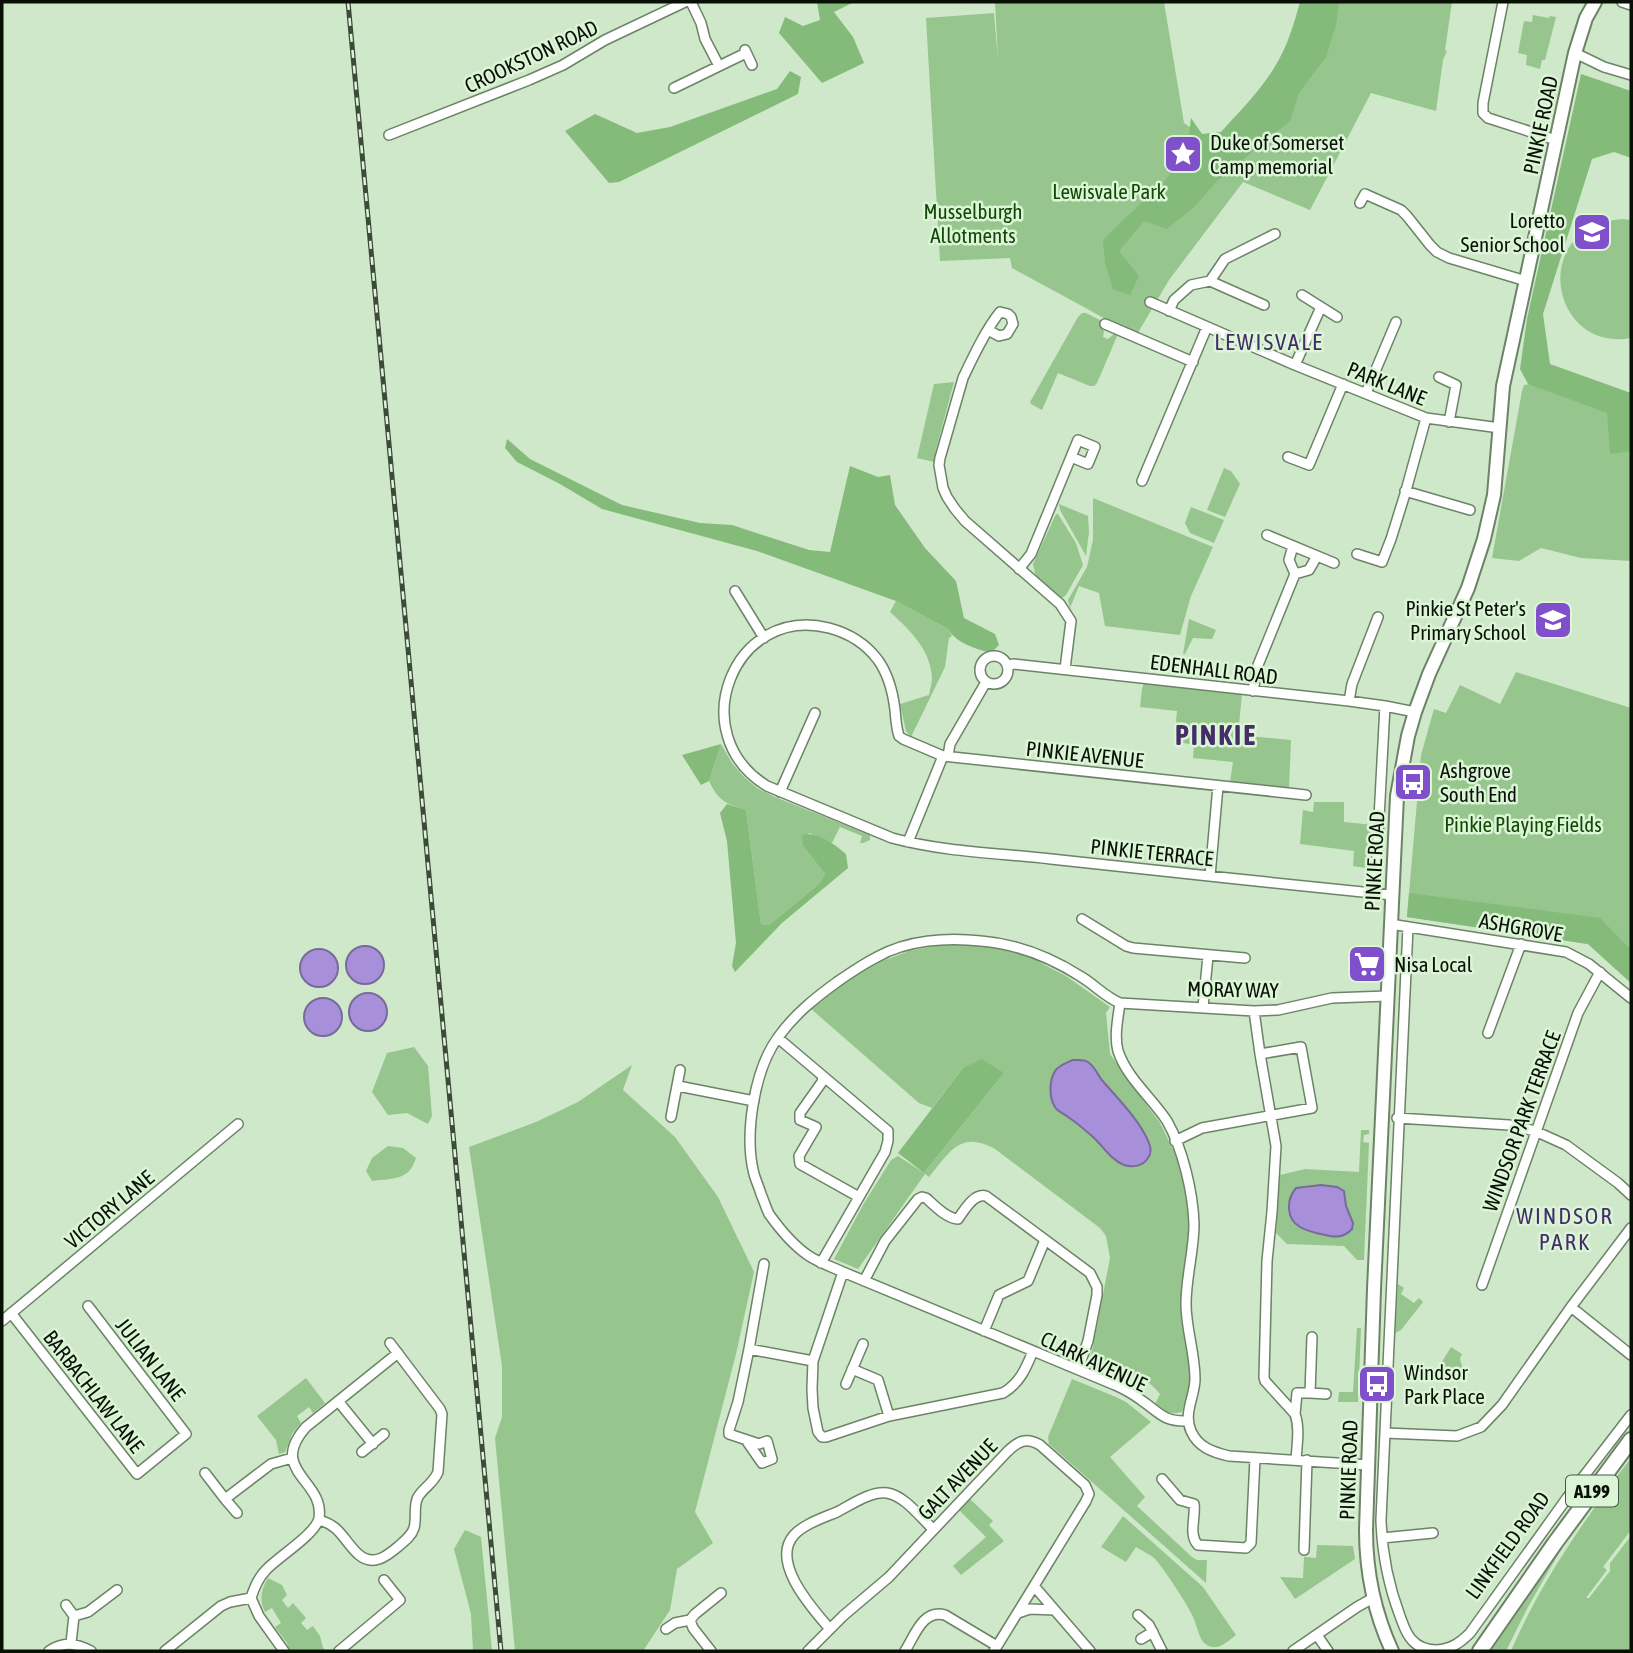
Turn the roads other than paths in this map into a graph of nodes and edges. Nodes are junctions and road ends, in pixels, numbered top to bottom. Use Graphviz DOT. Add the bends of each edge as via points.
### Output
graph roads {
  1 [pos="685,2"];
  2 [pos="691,2"];
  3 [pos="1503,2"];
  4 [pos="1595,2"];
  5 [pos="1622,2"];
  6 [pos="1631,5"];
  7 [pos="1575,53"];
  8 [pos="752,65"];
  9 [pos="719,66"];
  10 [pos="1631,75"];
  11 [pos="674,89"];
  12 [pos="389,135"];
  13 [pos="1556,139"];
  14 [pos="1360,203"];
  15 [pos="1275,234"];
  16 [pos="1209,281"];
  17 [pos="1526,281"];
  18 [pos="1302,295"];
  19 [pos="1150,302"];
  20 [pos="1264,305"];
  21 [pos="1321,307"];
  22 [pos="1169,311"];
  23 [pos="1338,317"];
  24 [pos="1396,322"];
  25 [pos="1207,327"];
  26 [pos="1108,328"];
  27 [pos="988,330"];
  28 [pos="1193,362"];
  29 [pos="1295,365"];
  30 [pos="1439,377"];
  31 [pos="1343,384"];
  32 [pos="1366,393"];
  33 [pos="1426,418"];
  34 [pos="1449,422"];
  35 [pos="1500,428"];
  36 [pos="1071,457"];
  37 [pos="1288,457"];
  38 [pos="1142,481"];
  39 [pos="1405,491"];
  40 [pos="1470,510"];
  41 [pos="1267,535"];
  42 [pos="1293,546"];
  43 [pos="1357,554"];
  44 [pos="1317,556"];
  45 [pos="1334,563"];
  46 [pos="1020,569"];
  47 [pos="1295,574"];
  48 [pos="736,591"];
  49 [pos="1378,617"];
  50 [pos="764,638"];
  51 [pos="1008,666"];
  52 [pos="1065,669"];
  53 [pos="986,682"];
  54 [pos="1253,691"];
  55 [pos="1349,701"];
  56 [pos="1385,706"];
  57 [pos="1415,712"];
  58 [pos="815,713"];
  59 [pos="946,756"];
  60 [pos="1218,786"];
  61 [pos="780,792"];
  62 [pos="1306,795"];
  63 [pos="908,842"];
  64 [pos="1210,876"];
  65 [pos="1375,893"];
  66 [pos="1392,894"];
  67 [pos="1083,919"];
  68 [pos="1390,924"];
  69 [pos="1408,927"];
  70 [pos="1521,944"];
  71 [pos="1208,956"];
  72 [pos="1245,958"];
  73 [pos="1600,972"];
  74 [pos="1387,996"];
  75 [pos="1631,998"];
  76 [pos="1119,1003"];
  77 [pos="1202,1007"];
  78 [pos="1254,1011"];
  79 [pos="1488,1033"];
  80 [pos="778,1038"];
  81 [pos="1259,1054"];
  82 [pos="680,1070"];
  83 [pos="823,1077"];
  84 [pos="678,1086"];
  85 [pos="754,1101"];
  86 [pos="1270,1116"];
  87 [pos="671,1117"];
  88 [pos="1397,1118"];
  89 [pos="238,1124"];
  90 [pos="1535,1130"];
  91 [pos="1175,1141"];
  92 [pos="1631,1195"];
  93 [pos="859,1197"];
  94 [pos="1631,1228"];
  95 [pos="1045,1240"];
  96 [pos="821,1263"];
  97 [pos="764,1264"];
  98 [pos="843,1272"];
  99 [pos="864,1281"];
  100 [pos="1482,1285"];
  101 [pos="1374,1289"];
  102 [pos="1392,1290"];
  103 [pos="88,1306"];
  104 [pos="1571,1307"];
  105 [pos="11,1313"];
  106 [pos="2,1321"];
  107 [pos="984,1331"];
  108 [pos="1312,1337"];
  109 [pos="390,1343"];
  110 [pos="863,1344"];
  111 [pos="749,1349"];
  112 [pos="1033,1351"];
  113 [pos="398,1353"];
  114 [pos="1631,1355"];
  115 [pos="813,1361"];
  116 [pos="852,1369"];
  117 [pos="1078,1369"];
  118 [pos="846,1384"];
  119 [pos="1297,1393"];
  120 [pos="1310,1393"];
  121 [pos="1277,1394"];
  122 [pos="1326,1394"];
  123 [pos="338,1401"];
  124 [pos="1295,1414"];
  125 [pos="1631,1415"];
  126 [pos="889,1416"];
  127 [pos="1187,1421"];
  128 [pos="1385,1433"];
  129 [pos="186,1434"];
  130 [pos="384,1434"];
  131 [pos="746,1440"];
  132 [pos="1631,1440"];
  133 [pos="373,1444"];
  134 [pos="362,1452"];
  135 [pos="292,1458"];
  136 [pos="1255,1458"];
  137 [pos="1296,1460"];
  138 [pos="1307,1461"];
  139 [pos="1368,1465"];
  140 [pos="205,1473"];
  141 [pos="1162,1479"];
  142 [pos="225,1499"];
  143 [pos="237,1513"];
  144 [pos="319,1520"];
  145 [pos="933,1529"];
  146 [pos="1433,1533"];
  147 [pos="1382,1538"];
  148 [pos="1304,1550"];
  149 [pos="384,1580"];
  150 [pos="1034,1586"];
  151 [pos="117,1590"];
  152 [pos="721,1593"];
  153 [pos="251,1598"];
  154 [pos="1373,1598"];
  155 [pos="66,1605"];
  156 [pos="1055,1610"];
  157 [pos="1018,1613"];
  158 [pos="1138,1615"];
  159 [pos="74,1616"];
  160 [pos="690,1620"];
  161 [pos="1382,1622"];
  162 [pos="830,1628"];
  163 [pos="666,1629"];
  164 [pos="1153,1633"];
  165 [pos="1317,1635"];
  166 [pos="1142,1639"];
  167 [pos="71,1643"];
  168 [pos="995,1649"];
  169 [pos="1480,1649"];
  170 [pos="1432,1650"];
  171 [pos="50,1651"];
  172 [pos="90,1651"];
  173 [pos="165,1651"];
  174 [pos="284,1651"];
  175 [pos="339,1651"];
  176 [pos="711,1651"];
  177 [pos="808,1651"];
  178 [pos="905,1651"];
  179 [pos="1090,1651"];
  180 [pos="1162,1651"];
  181 [pos="1293,1651"];
  182 [pos="1328,1651"];
  183 [pos="1392,1651"];
  184 [pos="1401,1651"];
  1 -- 12 [label="street, CROOKSTON ROAD" via="563,65"];
  2 -- 9 [label="street"];
  3 -- 13 [label="street" via="1483,113"];
  4 -- 7 [label="main road, PINKIE ROAD"];
  5 -- 6 [label="street"];
  7 -- 10 [label="street"];
  7 -- 13 [label="main road, PINKIE ROAD"];
  8 -- 9 [label="street" via="745,51"];
  9 -- 11 [label="street"];
  13 -- 17 [label="main road, PINKIE ROAD"];
  14 -- 17 [label="street" via="1365,194 1401,210 1437,252 1449,258"];
  15 -- 16 [label="street" via="1225,259"];
  16 -- 20 [label="street"];
  16 -- 22 [label="street" via="1191,285"];
  17 -- 35 [label="main road, PINKIE ROAD" via="1503,386"];
  18 -- 21 [label="street"];
  19 -- 22 [label="street, PARK LANE"];
  21 -- 23 [label="street"];
  21 -- 29 [label="street"];
  22 -- 25 [label="street, PARK LANE"];
  24 -- 32 [label="street"];
  25 -- 28 [label="street"];
  25 -- 29 [label="street, PARK LANE"];
  26 -- 28 [label="street"];
  27 -- 46 [label="street" via="960,388 940,458 941,479 947,498 960,515"];
  28 -- 38 [label="street"];
  29 -- 31 [label="street, PARK LANE"];
  30 -- 34 [label="street" via="1456,385"];
  31 -- 32 [label="street, PARK LANE"];
  31 -- 37 [label="street" via="1310,465"];
  32 -- 33 [label="street, PARK LANE"];
  33 -- 34 [label="street, PARK LANE"];
  33 -- 39 [label="street"];
  34 -- 35 [label="street, PARK LANE"];
  35 -- 57 [label="main road, PINKIE ROAD" via="1494,495 1484,540"];
  36 -- 46 [label="street" via="1031,554"];
  39 -- 40 [label="street"];
  39 -- 43 [label="street" via="1382,562"];
  41 -- 42 [label="street"];
  42 -- 44 [label="street"];
  42 -- 47 [label="street" via="1289,560"];
  44 -- 45 [label="street"];
  44 -- 47 [label="street" via="1309,570"];
  46 -- 52 [label="street" via="1069,615"];
  47 -- 54 [label="street" via="1258,665"];
  48 -- 50 [label="street"];
  49 -- 55 [label="street"];
  50 -- 59 [label="street, PINKIE AVENUE" via="789,627 811,625 834,629 860,642 885,671 899,736"];
  50 -- 61 [label="street, PINKIE TERRACE" via="748,651 732,676 724,723 728,741 743,766"];
  51 -- 52 [label="street, EDENHALL ROAD"];
  51 -- 53 [label="street" via="1003,682"];
  51 -- 53 [label="street, EDENHALL ROAD" via="999,657 986,659 980,670"];
  52 -- 54 [label="street, EDENHALL ROAD"];
  53 -- 59 [label="street"];
  54 -- 55 [label="street, EDENHALL ROAD"];
  55 -- 56 [label="street, EDENHALL ROAD"];
  56 -- 57 [label="street, EDENHALL ROAD"];
  56 -- 65 [label="street, PINKIE ROAD"];
  57 -- 66 [label="main road, PINKIE ROAD" via="1397,796"];
  58 -- 61 [label="street"];
  59 -- 60 [label="street, PINKIE AVENUE"];
  59 -- 63 [label="street"];
  60 -- 62 [label="street, PINKIE AVENUE"];
  60 -- 64 [label="street"];
  61 -- 63 [label="street, PINKIE TERRACE"];
  63 -- 64 [label="street, PINKIE TERRACE"];
  64 -- 65 [label="street, PINKIE TERRACE"];
  65 -- 66 [label="street, PINKIE TERRACE"];
  66 -- 68 [label="main road, PINKIE ROAD"];
  67 -- 71 [label="street" via="1126,946"];
  68 -- 69 [label="street, ASHGROVE"];
  68 -- 74 [label="main road, PINKIE ROAD"];
  69 -- 70 [label="street, ASHGROVE"];
  69 -- 88 [label="street, PINKIE ROAD"];
  70 -- 73 [label="street, ASHGROVE" via="1575,955"];
  70 -- 79 [label="street"];
  71 -- 72 [label="street"];
  71 -- 77 [label="street"];
  73 -- 75 [label="street, ASHGROVE"];
  73 -- 90 [label="street, WINDSOR PARK TERRACE" via="1578,1013"];
  74 -- 78 [label="street, MORAY WAY" via="1332,998"];
  74 -- 101 [label="main road, PINKIE ROAD"];
  76 -- 77 [label="street, MORAY WAY"];
  76 -- 80 [label="street, CLARK AVENUE" via="1041,955 1001,943 943,940 878,956 818,995"];
  76 -- 91 [label="street" via="1118,1050"];
  77 -- 78 [label="street, MORAY WAY"];
  78 -- 81 [label="street"];
  80 -- 83 [label="street"];
  80 -- 85 [label="street, CLARK AVENUE" via="761,1071"];
  81 -- 86 [label="street"];
  81 -- 86 [label="street" via="1301,1047 1312,1108"];
  82 -- 84 [label="street"];
  83 -- 93 [label="street" via="888,1131 885,1152"];
  83 -- 93 [label="street" via="800,1113 800,1120 816,1127 799,1156 800,1164"];
  84 -- 85 [label="street"];
  84 -- 87 [label="street"];
  85 -- 96 [label="street, CLARK AVENUE" via="754,1173 767,1210 807,1255"];
  86 -- 91 [label="street" via="1202,1128"];
  86 -- 121 [label="street" via="1276,1146 1264,1377"];
  88 -- 90 [label="street"];
  88 -- 102 [label="street, PINKIE ROAD"];
  89 -- 105 [label="street, VICTORY LANE"];
  90 -- 92 [label="street" via="1566,1145"];
  90 -- 100 [label="street, WINDSOR PARK TERRACE"];
  91 -- 127 [label="street" via="1194,1226 1186,1304 1195,1382"];
  93 -- 96 [label="street"];
  94 -- 104 [label="street"];
  95 -- 99 [label="street" via="982,1195 958,1219 922,1197 891,1233"];
  95 -- 107 [label="street" via="1028,1281 999,1295"];
  95 -- 117 [label="street" via="1090,1273 1097,1287"];
  96 -- 98 [label="street, CLARK AVENUE"];
  97 -- 111 [label="street"];
  98 -- 99 [label="street, CLARK AVENUE"];
  98 -- 115 [label="street"];
  99 -- 107 [label="street, CLARK AVENUE"];
  101 -- 102 [label="street"];
  101 -- 139 [label="main road, PINKIE ROAD"];
  102 -- 128 [label="street, PINKIE ROAD"];
  103 -- 129 [label="street, JULIAN LANE"];
  104 -- 114 [label="street"];
  104 -- 128 [label="street" via="1482,1427 1457,1436"];
  105 -- 106 [label="street, VICTORY LANE"];
  105 -- 129 [label="street, BARBACHLAW LANE" via="137,1474"];
  107 -- 112 [label="street, CLARK AVENUE"];
  108 -- 120 [label="street"];
  109 -- 113 [label="street"];
  110 -- 116 [label="street"];
  111 -- 115 [label="street"];
  111 -- 131 [label="street" via="729,1430"];
  112 -- 117 [label="street, CLARK AVENUE"];
  112 -- 126 [label="street" via="1022,1376 1003,1392"];
  113 -- 123 [label="street"];
  113 -- 144 [label="street" via="442,1414 438,1472 417,1499 414,1530 388,1556 372,1560 359,1554 336,1527"];
  115 -- 126 [label="street" via="813,1408 822,1437"];
  116 -- 118 [label="street"];
  116 -- 126 [label="street" via="878,1380"];
  117 -- 127 [label="street, CLARK AVENUE" via="1122,1388 1166,1419"];
  119 -- 120 [label="street"];
  119 -- 121 [label="street"];
  119 -- 124 [label="street"];
  120 -- 122 [label="street"];
  121 -- 124 [label="street"];
  123 -- 133 [label="street"];
  123 -- 135 [label="street" via="301,1433"];
  124 -- 137 [label="street"];
  125 -- 170 [label="street, LINKFIELD ROAD" via="1470,1633 1454,1646"];
  127 -- 136 [label="street" via="1194,1438 1207,1449"];
  128 -- 147 [label="street, PINKIE ROAD"];
  130 -- 133 [label="street"];
  132 -- 169 [label="main road, LINKFIELD ROAD / A199"];
  133 -- 134 [label="street"];
  135 -- 142 [label="street" via="271,1464"];
  135 -- 144 [label="street" via="318,1504"];
  136 -- 137 [label="street"];
  136 -- 141 [label="street" via="1251,1542 1245,1548 1195,1543 1194,1504 1180,1500"];
  137 -- 138 [label="street"];
  138 -- 139 [label="street"];
  138 -- 148 [label="street" via="1301,1511"];
  139 -- 154 [label="main road, PINKIE ROAD" via="1366,1546"];
  140 -- 142 [label="street"];
  142 -- 143 [label="street"];
  144 -- 153 [label="street" via="264,1571"];
  145 -- 150 [label="street, GALT AVENUE" via="1017,1442 1040,1445 1088,1494"];
  145 -- 162 [label="street, GALT AVENUE" via="889,1577"];
  145 -- 162 [label="street" via="900,1498 880,1493 794,1535 787,1551 789,1569"];
  146 -- 147 [label="street"];
  147 -- 170 [label="street, PINKIE ROAD" via="1388,1581 1407,1633 1419,1646"];
  149 -- 175 [label="street" via="400,1600"];
  150 -- 156 [label="street"];
  150 -- 157 [label="street"];
  151 -- 159 [label="street" via="88,1612"];
  152 -- 160 [label="street"];
  153 -- 173 [label="street" via="221,1606"];
  153 -- 174 [label="street"];
  154 -- 161 [label="main road, PINKIE ROAD"];
  154 -- 165 [label="street"];
  155 -- 159 [label="street"];
  156 -- 157 [label="street"];
  156 -- 179 [label="street"];
  157 -- 168 [label="street"];
  158 -- 164 [label="street"];
  159 -- 167 [label="street"];
  160 -- 163 [label="street"];
  160 -- 176 [label="street"];
  161 -- 183 [label="main road, PINKIE ROAD"];
  161 -- 184 [label="main road, PINKIE ROAD"];
  162 -- 177 [label="street, GALT AVENUE"];
  164 -- 166 [label="street"];
  164 -- 180 [label="street"];
  165 -- 181 [label="street"];
  165 -- 182 [label="street"];
  167 -- 171 [label="street"];
  167 -- 172 [label="street"];
  168 -- 178 [label="street" via="937,1613 924,1619"];
}
